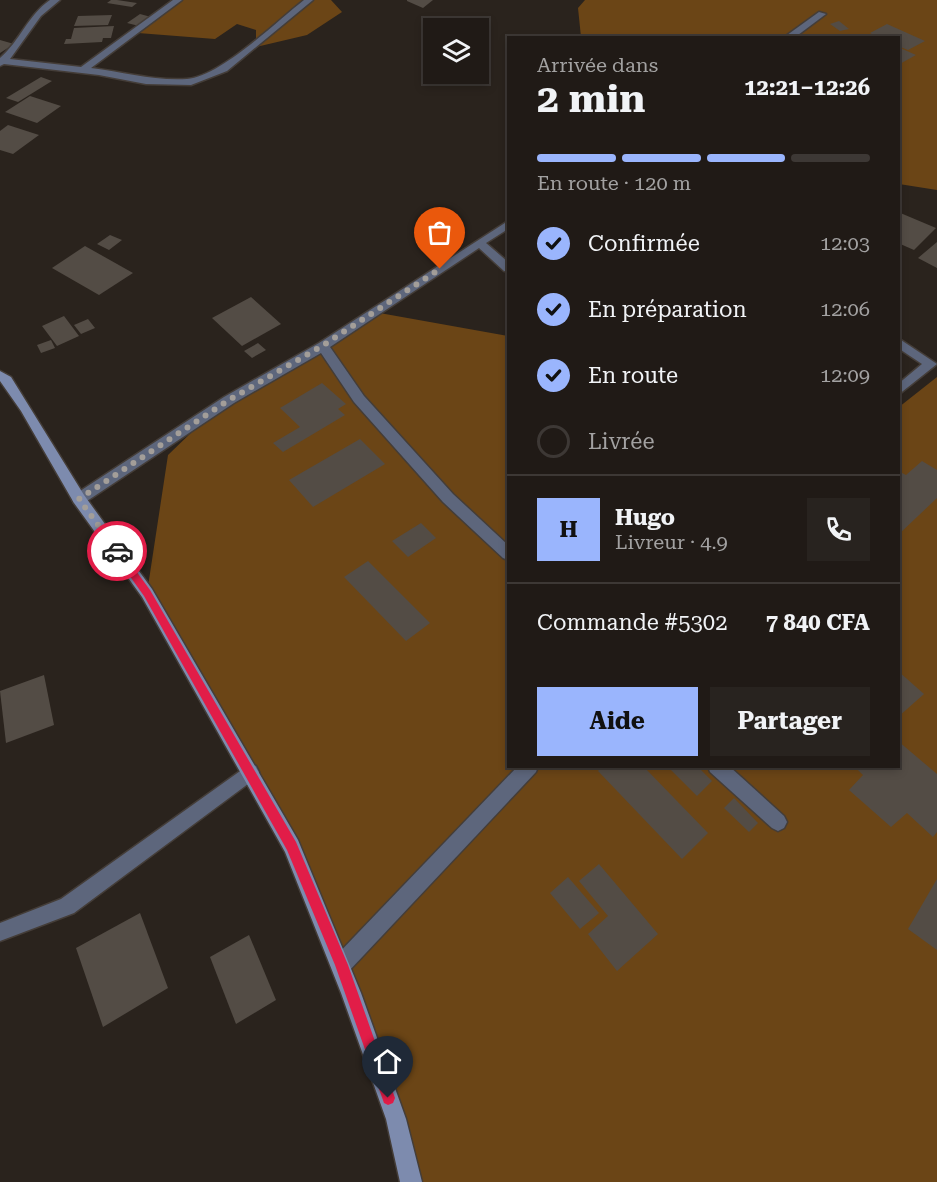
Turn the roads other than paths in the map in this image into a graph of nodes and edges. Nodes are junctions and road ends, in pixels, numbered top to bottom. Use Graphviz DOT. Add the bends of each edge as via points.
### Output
graph roads {
  1 [pos="56,0"];
  2 [pos="178,0"];
  3 [pos="309,0"];
  4 [pos="822,14"];
  5 [pos="790,36"];
  6 [pos="2,62"];
  7 [pos="83,70"];
  8 [pos="507,225"];
  9 [pos="479,243"];
  10 [pos="507,267"];
  11 [pos="900,343"];
  12 [pos="322,346"];
  13 [pos="0,375"];
  14 [pos="900,390"];
  15 [pos="79,499"];
  16 [pos="507,553"];
  17 [pos="528,768"];
  18 [pos="718,768"];
  19 [pos="250,772"];
  20 [pos="778,822"];
  21 [pos="0,932"];
  22 [pos="342,965"];
  23 [pos="411,1182"];
  1 -- 6 [label="street" via="30,21 28,31"];
  2 -- 7 [label="street"];
  3 -- 7 [label="street" via="224,69 192,82 146,81"];
  4 -- 5 [label="street"];
  6 -- 7 [label="street"];
  8 -- 9 [label="street"];
  9 -- 10 [label="street"];
  9 -- 12 [label="street"];
  11 -- 14 [label="street" via="931,364"];
  12 -- 15 [label="street" via="229,400"];
  12 -- 16 [label="street" via="359,399 448,498"];
  13 -- 15 [label="main road" via="26,408"];
  15 -- 19 [label="main road" via="147,593"];
  17 -- 22 [label="street"];
  18 -- 20 [label="street"];
  19 -- 21 [label="street" via="67,906"];
  19 -- 22 [label="main road" via="292,846"];
  22 -- 23 [label="main road" via="396,1119"];
}
